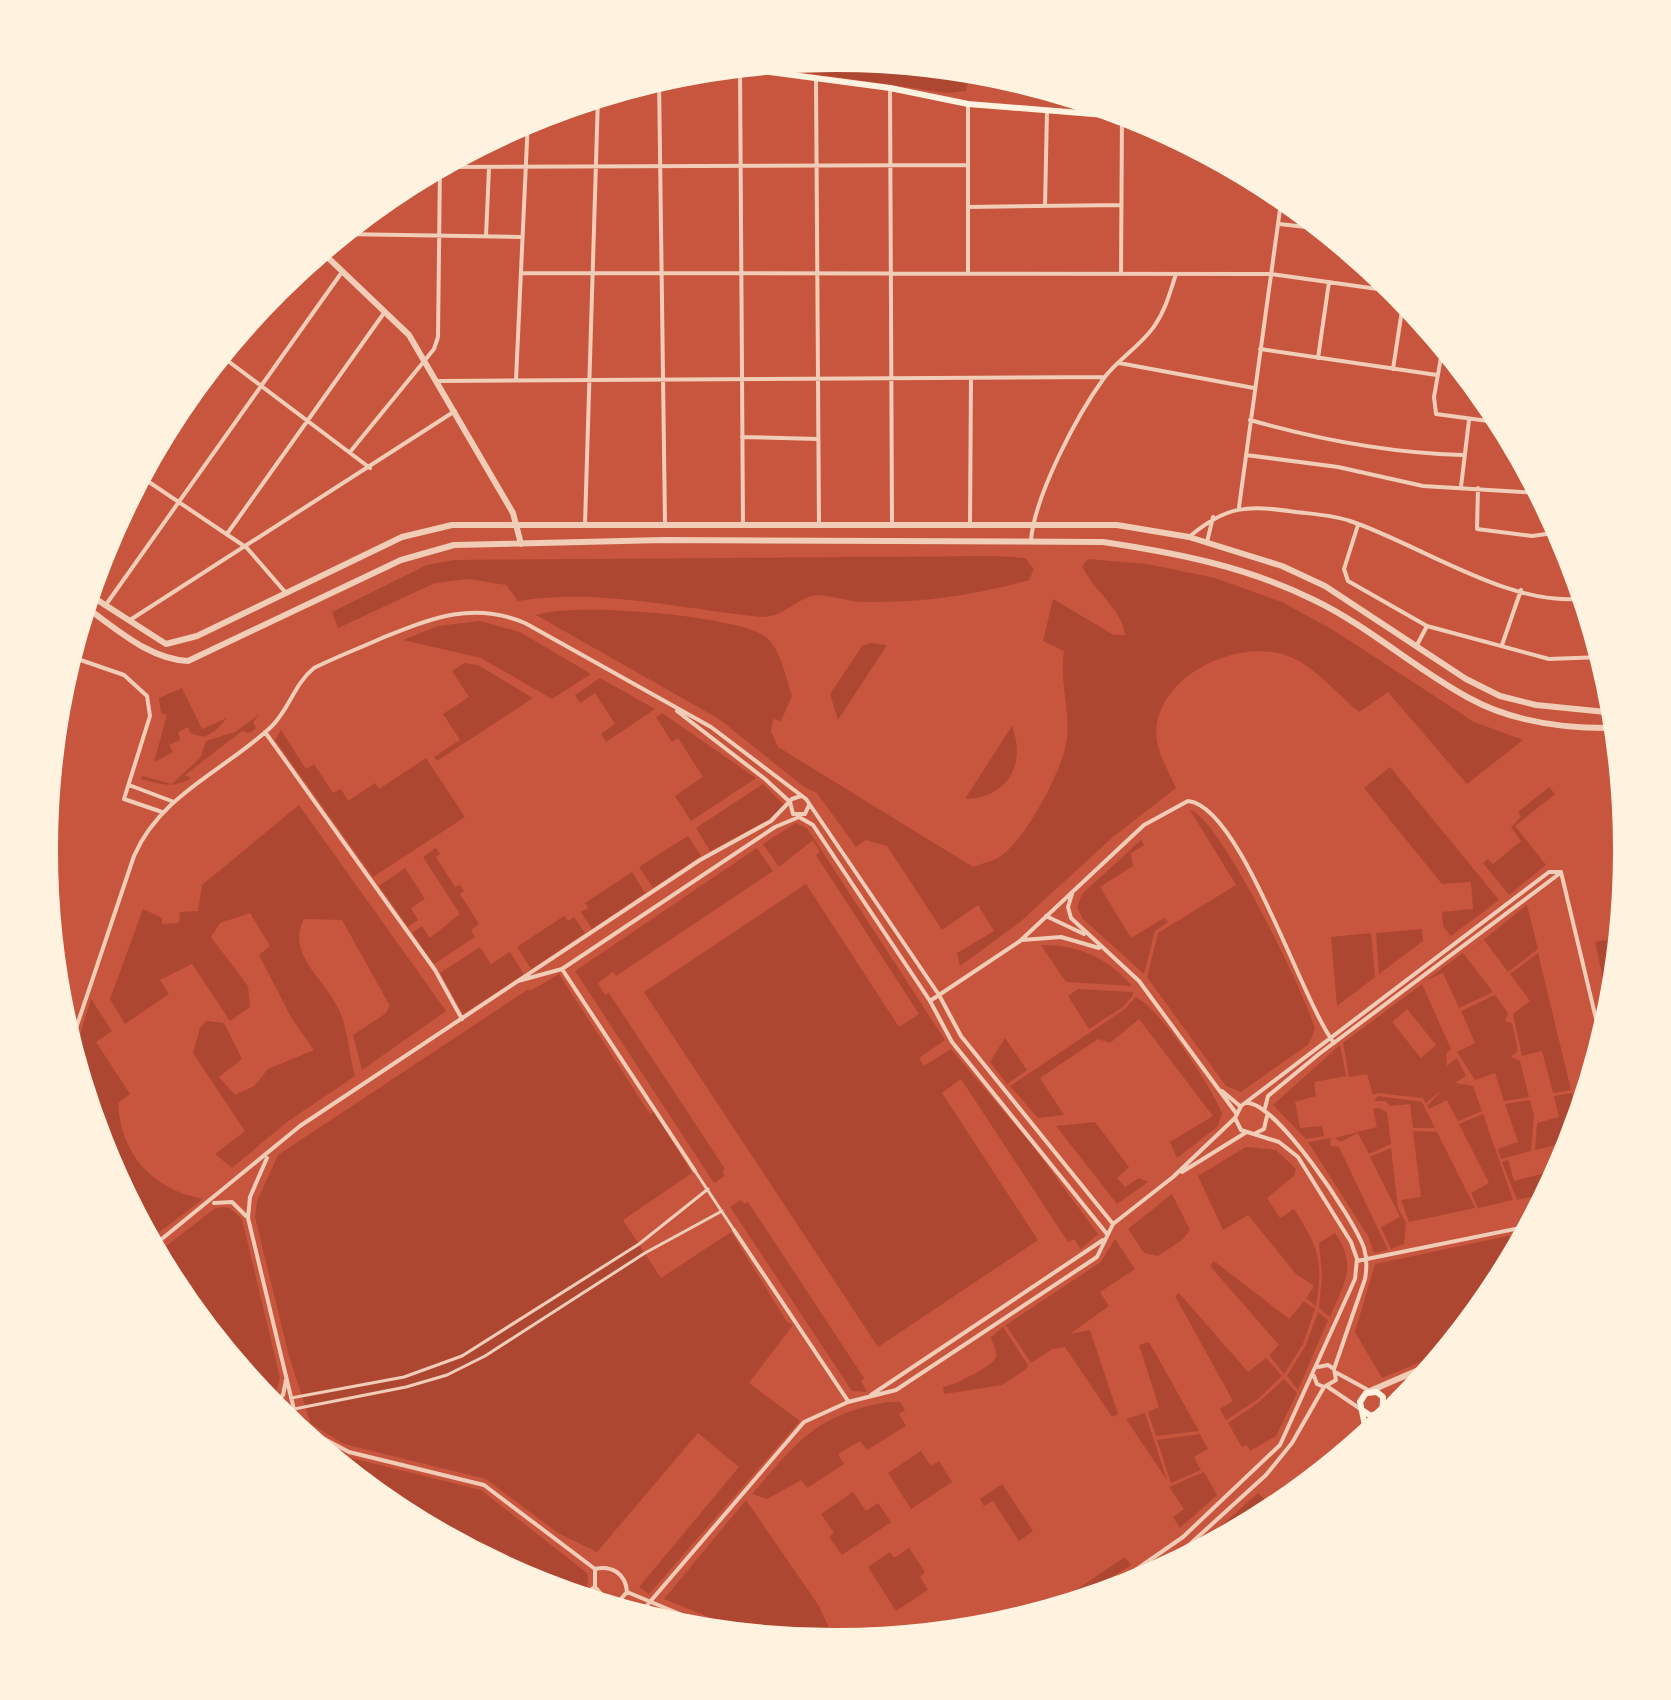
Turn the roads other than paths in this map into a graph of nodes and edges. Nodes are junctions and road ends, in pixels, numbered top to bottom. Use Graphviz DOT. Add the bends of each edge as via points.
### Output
graph roads {
  1 [pos="775,73"];
  2 [pos="740,76"];
  3 [pos="816,79"];
  4 [pos="890,88"];
  5 [pos="659,91"];
  6 [pos="968,104"];
  7 [pos="598,108"];
  8 [pos="1047,111"];
  9 [pos="1091,114"];
  10 [pos="1122,125"];
  11 [pos="528,134"];
  12 [pos="967,165"];
  13 [pos="891,166"];
  14 [pos="460,167"];
  15 [pos="817,167"];
  16 [pos="489,168"];
  17 [pos="660,168"];
  18 [pos="741,168"];
  19 [pos="527,169"];
  20 [pos="596,169"];
  21 [pos="439,179"];
  22 [pos="1121,205"];
  23 [pos="1045,206"];
  24 [pos="967,207"];
  25 [pos="1280,210"];
  26 [pos="1278,224"];
  27 [pos="1303,227"];
  28 [pos="358,234"];
  29 [pos="440,236"];
  30 [pos="486,236"];
  31 [pos="522,237"];
  32 [pos="329,258"];
  33 [pos="344,270"];
  34 [pos="521,273"];
  35 [pos="593,273"];
  36 [pos="661,273"];
  37 [pos="741,273"];
  38 [pos="817,273"];
  39 [pos="891,273"];
  40 [pos="968,273"];
  41 [pos="1121,274"];
  42 [pos="1176,274"];
  43 [pos="1271,274"];
  44 [pos="1329,282"];
  45 [pos="1376,289"];
  46 [pos="386,311"];
  47 [pos="1401,314"];
  48 [pos="1260,349"];
  49 [pos="1318,358"];
  50 [pos="423,359"];
  51 [pos="1441,359"];
  52 [pos="228,361"];
  53 [pos="1119,363"];
  54 [pos="1393,369"];
  55 [pos="1437,375"];
  56 [pos="1105,377"];
  57 [pos="971,378"];
  58 [pos="742,379"];
  59 [pos="818,379"];
  60 [pos="891,379"];
  61 [pos="516,380"];
  62 [pos="589,380"];
  63 [pos="663,380"];
  64 [pos="438,381"];
  65 [pos="260,385"];
  66 [pos="1254,388"];
  67 [pos="455,411"];
  68 [pos="308,420"];
  69 [pos="1250,420"];
  70 [pos="1469,420"];
  71 [pos="1487,422"];
  72 [pos="742,437"];
  73 [pos="818,439"];
  74 [pos="350,452"];
  75 [pos="1246,455"];
  76 [pos="1462,455"];
  77 [pos="370,468"];
  78 [pos="148,482"];
  79 [pos="1461,487"];
  80 [pos="1478,488"];
  81 [pos="1528,492"];
  82 [pos="180,504"];
  83 [pos="1239,507"];
  84 [pos="1213,517"];
  85 [pos="585,524"];
  86 [pos="970,524"];
  87 [pos="1032,524"];
  88 [pos="1358,524"];
  89 [pos="819,525"];
  90 [pos="892,525"];
  91 [pos="665,526"];
  92 [pos="743,526"];
  93 [pos="519,528"];
  94 [pos="227,534"];
  95 [pos="1548,534"];
  96 [pos="1189,537"];
  97 [pos="1031,540"];
  98 [pos="1207,542"];
  99 [pos="521,544"];
  100 [pos="247,548"];
  101 [pos="1521,590"];
  102 [pos="286,593"];
  103 [pos="1574,598"];
  104 [pos="97,600"];
  105 [pos="105,606"];
  106 [pos="93,612"];
  107 [pos="128,622"];
  108 [pos="1427,626"];
  109 [pos="1417,645"];
  110 [pos="1502,645"];
  111 [pos="1590,657"];
  112 [pos="80,660"];
  113 [pos="668,705"];
  114 [pos="1602,712"];
  115 [pos="1605,727"];
  116 [pos="265,732"];
  117 [pos="129,785"];
  118 [pos="806,799"];
  119 [pos="174,802"];
  120 [pos="790,802"];
  121 [pos="163,812"];
  122 [pos="799,817"];
  123 [pos="1561,872"];
  124 [pos="1076,889"];
  125 [pos="1046,916"];
  126 [pos="1088,936"];
  127 [pos="1020,941"];
  128 [pos="1119,961"];
  129 [pos="562,969"];
  130 [pos="518,981"];
  131 [pos="939,995"];
  132 [pos="930,1001"];
  133 [pos="462,1019"];
  134 [pos="1596,1019"];
  135 [pos="77,1026"];
  136 [pos="1330,1037"];
  137 [pos="1334,1043"];
  138 [pos="1217,1087"];
  139 [pos="1243,1105"];
  140 [pos="1266,1111"];
  141 [pos="1236,1116"];
  142 [pos="1247,1133"];
  143 [pos="268,1154"];
  144 [pos="695,1171"];
  145 [pos="1173,1177"];
  146 [pos="708,1189"];
  147 [pos="209,1204"];
  148 [pos="722,1211"];
  149 [pos="248,1218"];
  150 [pos="1113,1224"];
  151 [pos="1517,1229"];
  152 [pos="734,1230"];
  153 [pos="1106,1236"];
  154 [pos="160,1241"];
  155 [pos="1366,1260"];
  156 [pos="1357,1261"];
  157 [pos="1335,1371"];
  158 [pos="1315,1372"];
  159 [pos="1415,1372"];
  160 [pos="286,1378"];
  161 [pos="1326,1387"];
  162 [pos="1370,1391"];
  163 [pos="281,1397"];
  164 [pos="869,1397"];
  165 [pos="291,1398"];
  166 [pos="848,1402"];
  167 [pos="1384,1404"];
  168 [pos="294,1409"];
  169 [pos="1362,1410"];
  170 [pos="1372,1415"];
  171 [pos="1364,1422"];
  172 [pos="324,1437"];
  173 [pos="1191,1543"];
  174 [pos="1144,1566"];
  175 [pos="595,1569"];
  176 [pos="595,1587"];
  177 [pos="591,1590"];
  178 [pos="627,1592"];
  179 [pos="600,1593"];
  180 [pos="621,1599"];
  181 [pos="649,1602"];
  182 [pos="646,1606"];
  183 [pos="678,1614"];
  1 -- 3 [label="main road"];
  2 -- 18 [label="street"];
  3 -- 4 [label="main road"];
  3 -- 15 [label="street"];
  4 -- 6 [label="main road"];
  4 -- 13 [label="street"];
  5 -- 17 [label="street"];
  6 -- 8 [label="main road"];
  6 -- 12 [label="street"];
  7 -- 20 [label="street"];
  8 -- 9 [label="main road"];
  8 -- 23 [label="street"];
  10 -- 22 [label="street"];
  11 -- 19 [label="street"];
  12 -- 13 [label="street"];
  12 -- 24 [label="street"];
  13 -- 15 [label="street"];
  13 -- 39 [label="street"];
  14 -- 16 [label="street"];
  15 -- 18 [label="street"];
  15 -- 38 [label="street"];
  16 -- 19 [label="street"];
  16 -- 30 [label="street"];
  17 -- 18 [label="street"];
  17 -- 20 [label="street"];
  17 -- 36 [label="street"];
  18 -- 37 [label="street"];
  19 -- 20 [label="street"];
  19 -- 31 [label="street"];
  20 -- 35 [label="street"];
  21 -- 29 [label="street"];
  22 -- 23 [label="street"];
  22 -- 41 [label="street"];
  23 -- 24 [label="street"];
  24 -- 40 [label="street"];
  25 -- 26 [label="street"];
  26 -- 27 [label="street"];
  26 -- 43 [label="street"];
  28 -- 29 [label="street"];
  29 -- 30 [label="street"];
  29 -- 50 [label="street" via="441,329 434,349"];
  30 -- 31 [label="street"];
  31 -- 34 [label="street"];
  32 -- 33 [label="street"];
  33 -- 46 [label="street"];
  33 -- 65 [label="street"];
  34 -- 35 [label="street"];
  34 -- 61 [label="street"];
  35 -- 36 [label="street"];
  35 -- 62 [label="street"];
  36 -- 37 [label="street"];
  36 -- 63 [label="street"];
  37 -- 38 [label="street"];
  37 -- 58 [label="street"];
  38 -- 39 [label="street"];
  38 -- 59 [label="street"];
  39 -- 40 [label="street"];
  39 -- 60 [label="street"];
  40 -- 41 [label="street"];
  41 -- 42 [label="street"];
  42 -- 43 [label="street"];
  42 -- 53 [label="street" via="1154,327"];
  43 -- 44 [label="street"];
  43 -- 48 [label="street"];
  44 -- 45 [label="street"];
  44 -- 49 [label="street"];
  46 -- 50 [label="street"];
  46 -- 68 [label="street"];
  47 -- 54 [label="street"];
  48 -- 49 [label="street"];
  48 -- 66 [label="street"];
  49 -- 54 [label="street"];
  50 -- 64 [label="street"];
  50 -- 74 [label="street"];
  51 -- 55 [label="street"];
  52 -- 65 [label="street"];
  53 -- 56 [label="street"];
  53 -- 66 [label="street"];
  54 -- 55 [label="street"];
  55 -- 70 [label="street" via="1436,414"];
  56 -- 57 [label="street"];
  56 -- 87 [label="street" via="1041,496"];
  57 -- 60 [label="street"];
  57 -- 86 [label="street"];
  58 -- 59 [label="street"];
  58 -- 63 [label="street"];
  58 -- 72 [label="street"];
  59 -- 60 [label="street"];
  59 -- 73 [label="street"];
  60 -- 90 [label="street"];
  61 -- 62 [label="street"];
  61 -- 64 [label="street"];
  62 -- 63 [label="street"];
  62 -- 85 [label="street"];
  63 -- 91 [label="street"];
  64 -- 67 [label="street"];
  65 -- 68 [label="street"];
  65 -- 82 [label="street"];
  66 -- 69 [label="street"];
  67 -- 77 [label="street"];
  67 -- 93 [label="street"];
  68 -- 74 [label="street"];
  68 -- 94 [label="street"];
  69 -- 75 [label="street"];
  69 -- 76 [label="street" via="1399,454"];
  70 -- 71 [label="street"];
  70 -- 76 [label="street"];
  72 -- 73 [label="street"];
  72 -- 92 [label="street"];
  73 -- 89 [label="street"];
  74 -- 77 [label="street"];
  75 -- 79 [label="street" via="1338,467 1423,486"];
  75 -- 83 [label="street"];
  76 -- 79 [label="street"];
  77 -- 100 [label="street"];
  78 -- 82 [label="street"];
  79 -- 80 [label="street"];
  80 -- 81 [label="street"];
  80 -- 95 [label="street" via="1477,529"];
  82 -- 94 [label="street"];
  82 -- 105 [label="street"];
  83 -- 84 [label="street"];
  83 -- 88 [label="street"];
  84 -- 96 [label="street"];
  84 -- 98 [label="street"];
  85 -- 91 [label="street"];
  85 -- 93 [label="street"];
  86 -- 87 [label="street"];
  86 -- 90 [label="street"];
  87 -- 96 [label="street" via="1117,525"];
  87 -- 97 [label="street"];
  88 -- 101 [label="street"];
  88 -- 108 [label="street" via="1344,569 1348,581"];
  89 -- 90 [label="street"];
  89 -- 92 [label="street"];
  91 -- 92 [label="street"];
  93 -- 99 [label="street"];
  93 -- 102 [label="street" via="427,529"];
  94 -- 100 [label="street"];
  96 -- 98 [label="street"];
  97 -- 99 [label="street"];
  97 -- 115 [label="street" via="1166,551 1268,579 1363,626 1471,699 1539,723"];
  98 -- 109 [label="street" via="1325,586"];
  99 -- 106 [label="street" via="424,550 188,661 150,652"];
  100 -- 102 [label="street"];
  100 -- 107 [label="street"];
  101 -- 103 [label="street"];
  101 -- 110 [label="street"];
  102 -- 107 [label="street" via="181,643 166,644"];
  104 -- 105 [label="street"];
  105 -- 107 [label="street"];
  108 -- 109 [label="street"];
  108 -- 110 [label="street"];
  109 -- 114 [label="street" via="1500,696"];
  110 -- 111 [label="street" via="1549,659"];
  112 -- 117 [label="street" via="124,675 147,696 150,716"];
  113 -- 116 [label="street" via="525,623 465,611 421,622 314,668"];
  113 -- 118 [label="street" via="711,727"];
  113 -- 120 [label="street"];
  116 -- 119 [label="street"];
  116 -- 133 [label="street" via="435,970"];
  117 -- 119 [label="street"];
  117 -- 121 [label="street" via="124,799"];
  118 -- 120 [label="street" via="797,796"];
  118 -- 122 [label="street" via="809,809"];
  118 -- 131 [label="street"];
  119 -- 121 [label="street"];
  120 -- 122 [label="street" via="790,812"];
  120 -- 130 [label="street" via="771,821 700,860"];
  121 -- 135 [label="street" via="134,856"];
  122 -- 129 [label="street" via="775,827"];
  122 -- 132 [label="street" via="813,825"];
  123 -- 134 [label="street"];
  123 -- 136 [label="street" via="1549,872"];
  123 -- 137 [label="street"];
  124 -- 125 [label="street"];
  124 -- 126 [label="street" via="1068,907"];
  124 -- 136 [label="street" via="1144,825 1180,803 1202,804 1244,860"];
  125 -- 126 [label="street"];
  125 -- 127 [label="street"];
  126 -- 128 [label="street"];
  127 -- 128 [label="street" via="1036,936 1077,939"];
  127 -- 131 [label="street"];
  128 -- 138 [label="street" via="1171,1020"];
  129 -- 130 [label="street"];
  129 -- 144 [label="street"];
  130 -- 133 [label="street"];
  131 -- 132 [label="street"];
  131 -- 150 [label="street" via="982,1064"];
  132 -- 153 [label="street" via="952,1042 1036,1141"];
  133 -- 143 [label="street" via="300,1126"];
  136 -- 137 [label="street"];
  136 -- 139 [label="street"];
  137 -- 140 [label="street" via="1268,1096"];
  138 -- 139 [label="street"];
  138 -- 141 [label="street"];
  139 -- 140 [label="street" via="1256,1103"];
  139 -- 141 [label="street"];
  140 -- 142 [label="street" via="1264,1129"];
  140 -- 155 [label="street" via="1300,1146 1361,1240"];
  141 -- 142 [label="street"];
  141 -- 145 [label="street"];
  142 -- 145 [label="street"];
  142 -- 156 [label="street" via="1293,1152 1351,1242"];
  143 -- 147 [label="street"];
  143 -- 149 [label="street" via="250,1197"];
  144 -- 146 [label="street"];
  145 -- 150 [label="street"];
  146 -- 148 [label="street"];
  146 -- 165 [label="street" via="639,1244 479,1347 443,1365"];
  147 -- 149 [label="street" via="232,1202"];
  147 -- 154 [label="street"];
  148 -- 152 [label="street"];
  148 -- 168 [label="street" via="447,1375"];
  149 -- 160 [label="street"];
  150 -- 153 [label="street"];
  151 -- 155 [label="street"];
  152 -- 166 [label="street"];
  153 -- 164 [label="street"];
  153 -- 164 [label="street" via="1097,1257 896,1390"];
  155 -- 156 [label="street"];
  155 -- 157 [label="street" via="1365,1279"];
  156 -- 158 [label="street" via="1355,1279"];
  157 -- 158 [label="street" via="1325,1365"];
  157 -- 161 [label="street" via="1334,1383"];
  157 -- 162 [label="street"];
  158 -- 161 [label="street" via="1315,1381"];
  158 -- 174 [label="street" via="1288,1433 1271,1457"];
  159 -- 162 [label="street"];
  160 -- 163 [label="street"];
  160 -- 165 [label="street"];
  161 -- 169 [label="street"];
  161 -- 173 [label="street" via="1266,1475"];
  162 -- 167 [label="main road" via="1383,1397"];
  162 -- 169 [label="main road" via="1361,1398"];
  164 -- 166 [label="street"];
  165 -- 168 [label="street"];
  166 -- 181 [label="street" via="796,1430"];
  169 -- 170 [label="main road"];
  169 -- 171 [label="main road"];
  172 -- 175 [label="street" via="349,1452 484,1485"];
  175 -- 176 [label="street"];
  175 -- 178 [label="street" via="618,1572"];
  176 -- 177 [label="street"];
  176 -- 179 [label="street"];
  178 -- 180 [label="street"];
  178 -- 181 [label="street"];
  181 -- 182 [label="street"];
  181 -- 183 [label="street"];
}
